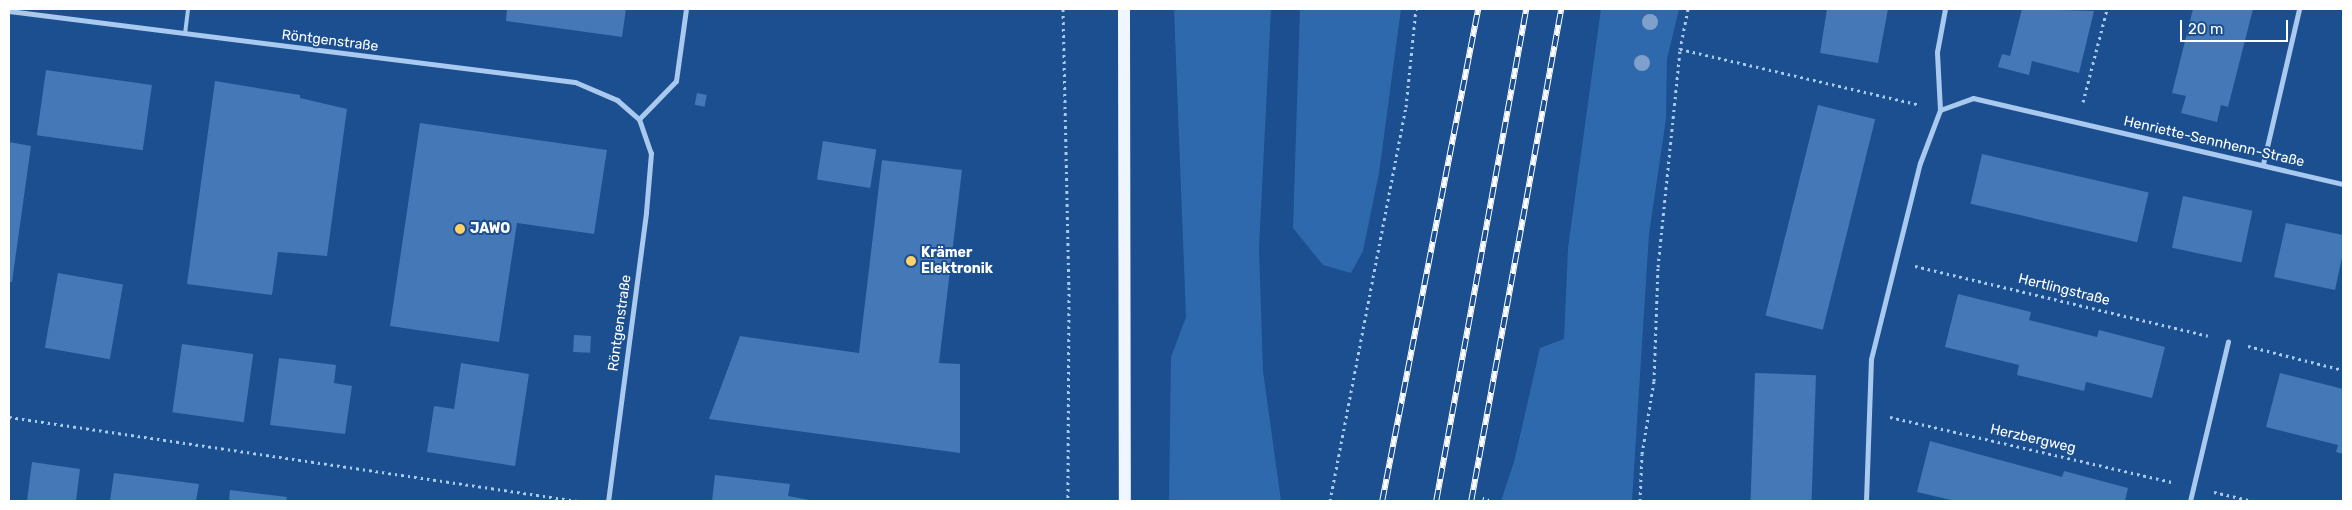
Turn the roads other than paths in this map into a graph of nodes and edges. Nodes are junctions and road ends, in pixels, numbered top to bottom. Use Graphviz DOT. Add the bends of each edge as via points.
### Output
graph roads {
  1 [pos="188,9"];
  2 [pos="686,9"];
  3 [pos="1124,9"];
  4 [pos="1946,9"];
  5 [pos="2299,9"];
  6 [pos="9,11"];
  7 [pos="185,35"];
  8 [pos="1940,110"];
  9 [pos="639,118"];
  10 [pos="2263,164"];
  11 [pos="2343,184"];
  12 [pos="2228,341"];
  13 [pos="608,501"];
  14 [pos="1125,501"];
  15 [pos="1866,501"];
  16 [pos="2190,501"];
  1 -- 7 [label="lane"];
  2 -- 9 [label="street" via="676,81"];
  3 -- 14 [label="main road"];
  4 -- 8 [label="street" via="1937,52"];
  5 -- 10 [label="street"];
  6 -- 7 [label="street, Röntgenstraße"];
  7 -- 9 [label="street, Röntgenstraße" via="575,82 617,100"];
  8 -- 10 [label="street, Henriette-Sennhenn-Straße" via="1973,98"];
  8 -- 15 [label="street" via="1920,163 1871,359"];
  9 -- 13 [label="street, Röntgenstraße" via="651,153"];
  10 -- 11 [label="street, Henriette-Sennhenn-Straße"];
  12 -- 16 [label="street"];
}
